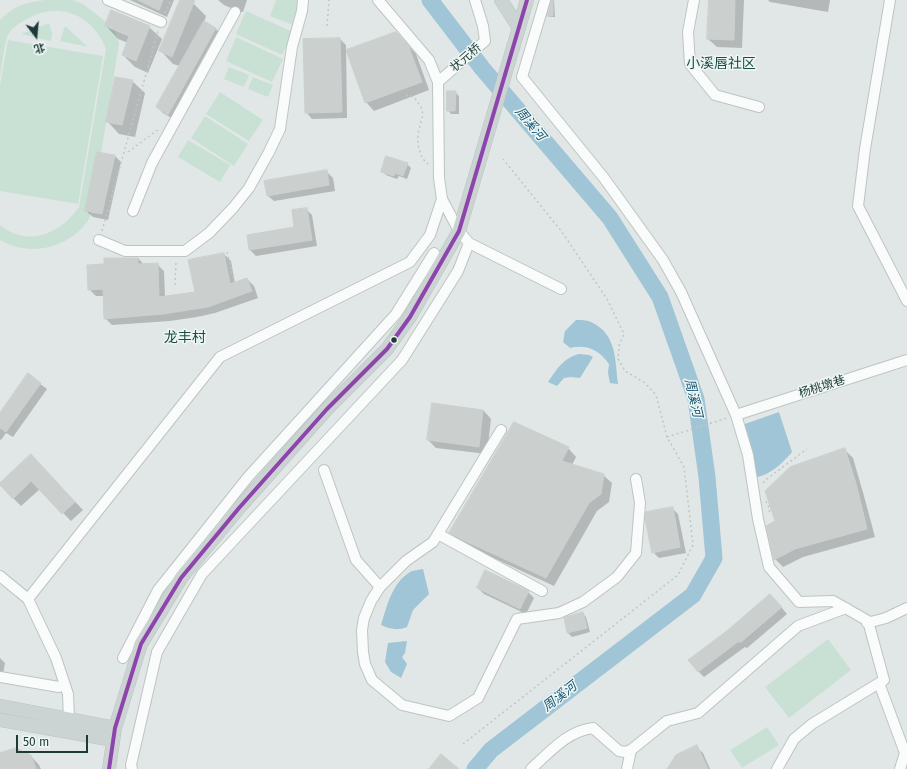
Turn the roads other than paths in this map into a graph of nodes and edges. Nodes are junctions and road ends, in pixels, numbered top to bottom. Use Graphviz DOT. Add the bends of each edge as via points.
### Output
graph roads {
  1 [pos="108,0"];
  2 [pos="302,0"];
  3 [pos="378,0"];
  4 [pos="474,0"];
  5 [pos="501,0"];
  6 [pos="527,0"];
  7 [pos="545,0"];
  8 [pos="694,0"];
  9 [pos="890,0"];
  10 [pos="235,12"];
  11 [pos="161,22"];
  12 [pos="519,28"];
  13 [pos="438,82"];
  14 [pos="758,107"];
  15 [pos="442,199"];
  16 [pos="133,211"];
  17 [pos="459,231"];
  18 [pos="99,240"];
  19 [pos="469,243"];
  20 [pos="434,253"];
  21 [pos="561,289"];
  22 [pos="907,301"];
  23 [pos="907,360"];
  24 [pos="736,415"];
  25 [pos="501,430"];
  26 [pos="324,470"];
  27 [pos="636,479"];
  28 [pos="438,534"];
  29 [pos="0,576"];
  30 [pos="380,587"];
  31 [pos="542,591"];
  32 [pos="28,599"];
  33 [pos="846,608"];
  34 [pos="907,608"];
  35 [pos="867,623"];
  36 [pos="123,658"];
  37 [pos="0,677"];
  38 [pos="879,683"];
  39 [pos="59,687"];
  40 [pos="0,706"];
  41 [pos="70,719"];
  42 [pos="0,720"];
  43 [pos="0,726"];
  44 [pos="35,733"];
  45 [pos="114,734"];
  46 [pos="631,750"];
  47 [pos="109,769"];
  48 [pos="132,769"];
  49 [pos="531,769"];
  50 [pos="627,769"];
  51 [pos="778,769"];
  52 [pos="900,769"];
  1 -- 11 [label="street"];
  2 -- 18 [label="street" via="280,129 249,188 233,208 185,251 125,251"];
  3 -- 13 [label="street" via="429,60"];
  4 -- 13 [label="street, 状元桥" via="485,42"];
  5 -- 12 [label="main road"];
  6 -- 12 [label="main road"];
  7 -- 24 [label="street" via="522,77 604,178 662,260 681,292"];
  8 -- 14 [label="street" via="688,32 690,64 715,95"];
  9 -- 22 [label="street" via="858,206"];
  10 -- 16 [label="street" via="152,163"];
  12 -- 17 [label="main road"];
  13 -- 15 [label="street" via="439,178"];
  15 -- 17 [label="street"];
  15 -- 32 [label="street" via="430,235 410,262 220,357"];
  17 -- 19 [label="street"];
  17 -- 45 [label="main road" via="410,317 387,349 311,426 181,578 141,644"];
  19 -- 21 [label="street"];
  19 -- 48 [label="street" via="458,271 402,360 202,574 157,652"];
  20 -- 36 [label="street" via="396,314 248,477 158,590"];
  23 -- 24 [label="street, 杨桃墩巷"];
  24 -- 33 [label="street" via="748,455 769,567 800,602 833,601"];
  25 -- 28 [label="street"];
  26 -- 30 [label="street" via="356,560"];
  27 -- 30 [label="street" via="640,503 636,553 617,577 583,602 559,613 517,619 478,698 450,716 402,705 372,680 365,664 362,630 371,601"];
  28 -- 30 [label="street" via="434,542 406,561"];
  28 -- 31 [label="street"];
  29 -- 32 [label="street"];
  32 -- 41 [label="street" via="56,658 68,694"];
  33 -- 38 [label="street" via="868,621 884,680"];
  33 -- 46 [label="street" via="798,626 698,713 667,721"];
  34 -- 35 [label="street"];
  37 -- 39 [label="street"];
  38 -- 51 [label="street" via="812,724 794,739"];
  38 -- 52 [label="street" via="905,753"];
  40 -- 41 [label="main road"];
  41 -- 45 [label="main road"];
  42 -- 45 [label="main road"];
  43 -- 44 [label="street"];
  45 -- 47 [label="main road"];
  46 -- 49 [label="street" via="619,751 593,728 583,729 569,735"];
  46 -- 50 [label="street"];
}
